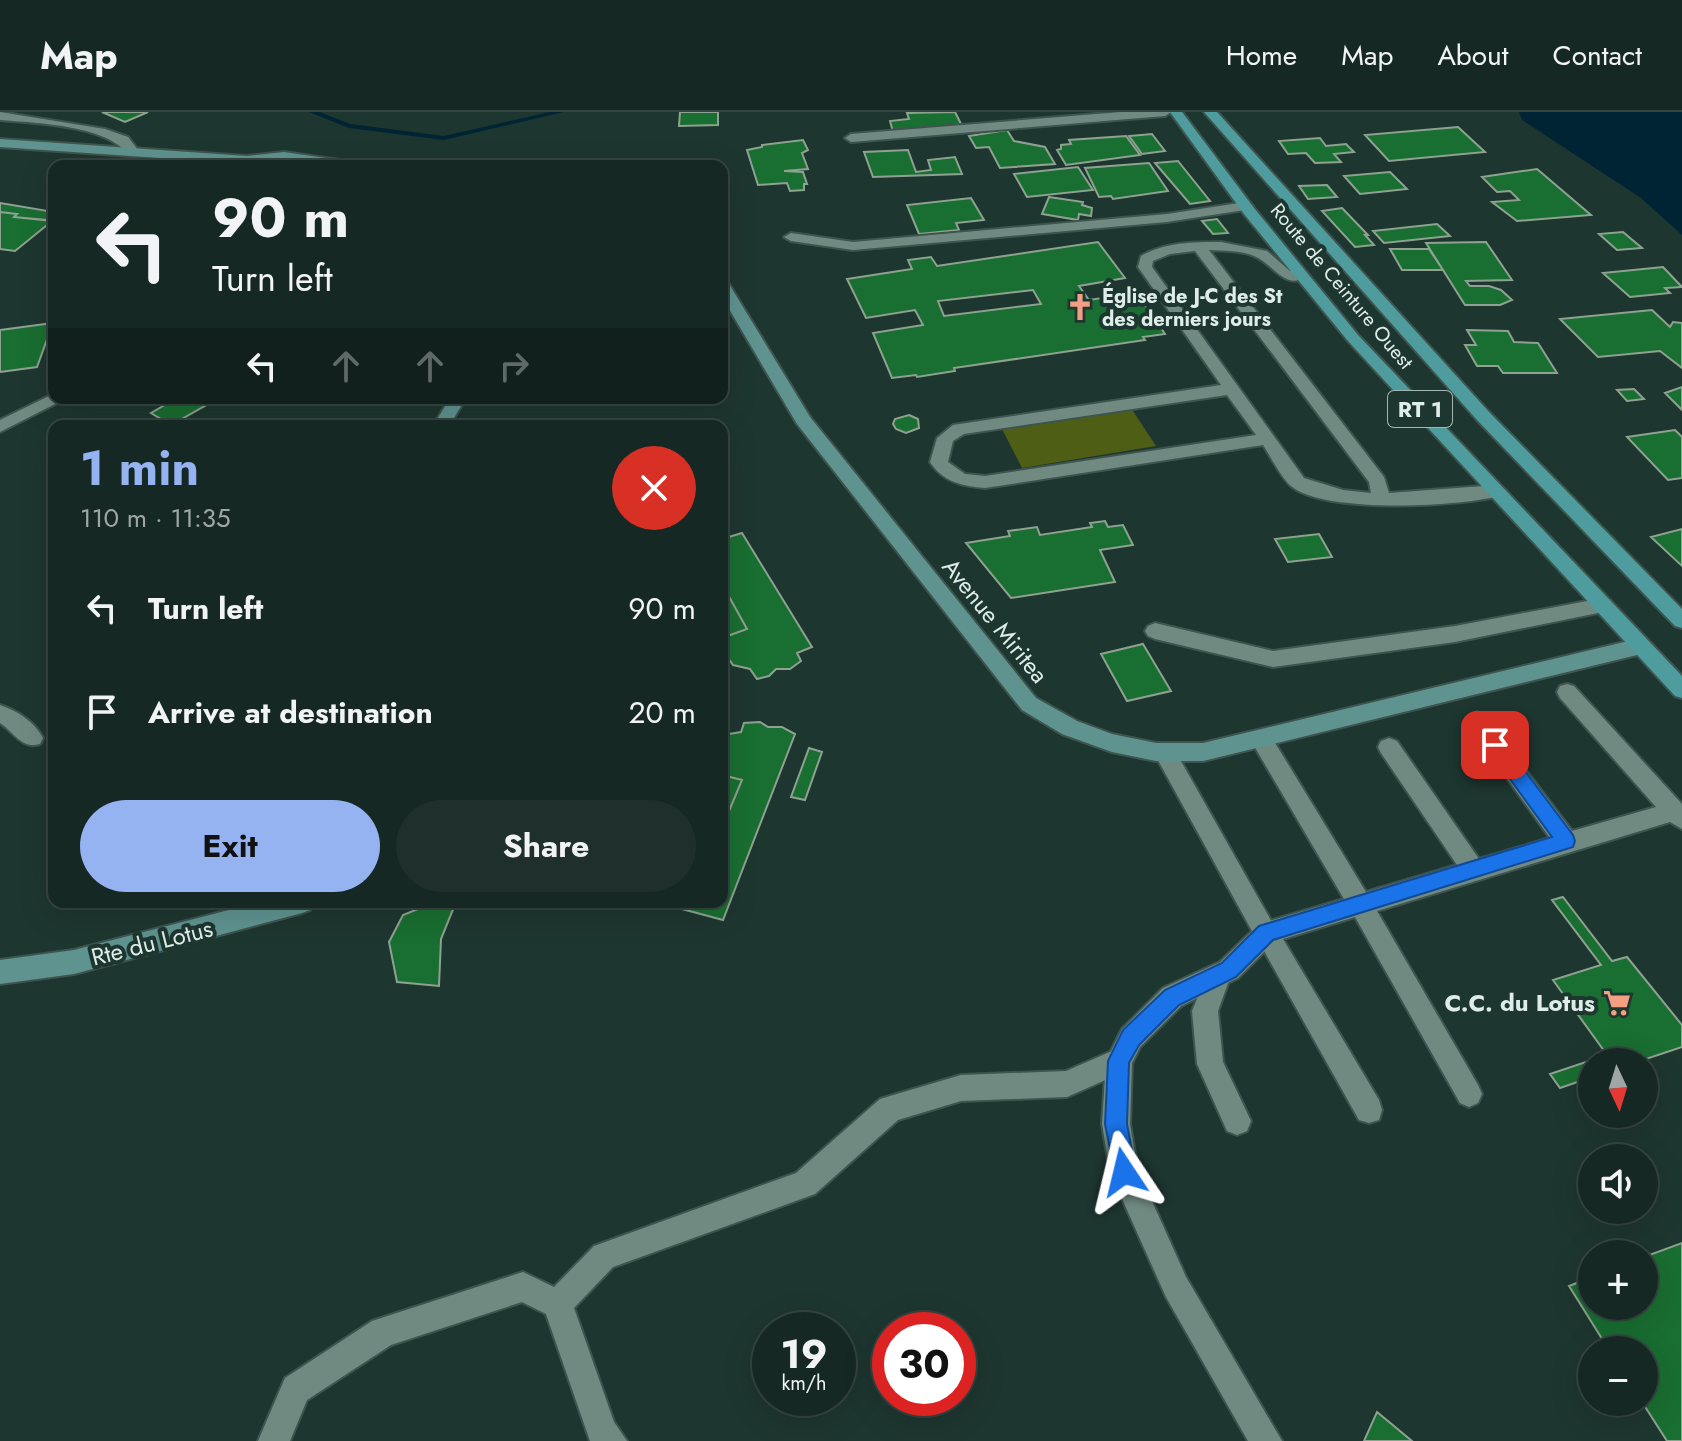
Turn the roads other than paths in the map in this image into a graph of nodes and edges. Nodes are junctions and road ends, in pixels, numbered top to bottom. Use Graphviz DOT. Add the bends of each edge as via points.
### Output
graph roads {
  1 [pos="1071,112"];
  2 [pos="1165,112"];
  3 [pos="1176,112"];
  4 [pos="1210,112"];
  5 [pos="0,116"];
  6 [pos="979,119"];
  7 [pos="851,138"];
  8 [pos="0,143"];
  9 [pos="132,150"];
  10 [pos="217,160"];
  11 [pos="261,160"];
  12 [pos="312,160"];
  13 [pos="1246,206"];
  14 [pos="791,237"];
  15 [pos="1200,248"];
  16 [pos="1301,275"];
  17 [pos="728,294"];
  18 [pos="1231,389"];
  19 [pos="48,403"];
  20 [pos="0,427"];
  21 [pos="1267,439"];
  22 [pos="1497,491"];
  23 [pos="1381,497"];
  24 [pos="1603,605"];
  25 [pos="1682,621"];
  26 [pos="1155,631"];
  27 [pos="1641,646"];
  28 [pos="1682,690"];
  29 [pos="1567,692"];
  30 [pos="0,714"];
  31 [pos="1477,721"];
  32 [pos="32,738"];
  33 [pos="1261,739"];
  34 [pos="1389,747"];
  35 [pos="1165,753"];
  36 [pos="1678,815"];
  37 [pos="1566,841"];
  38 [pos="1473,869"];
  39 [pos="1359,902"];
  40 [pos="279,908"];
  41 [pos="1266,933"];
  42 [pos="0,972"];
  43 [pos="1219,975"];
  44 [pos="1119,1061"];
  45 [pos="1469,1094"];
  46 [pos="1369,1110"];
  47 [pos="1237,1121"];
  48 [pos="558,1304"];
  49 [pos="274,1441"];
  50 [pos="611,1441"];
  51 [pos="1266,1441"];
  1 -- 6 [label="street"];
  2 -- 7 [label="street"];
  3 -- 13 [label="main road, Route de Ceinture Ouest / RT 1"];
  4 -- 25 [label="main road, Route de Ceinture Ouest / RT 1" via="1483,416"];
  5 -- 9 [label="street" via="105,134 125,140"];
  8 -- 9 [label="main road"];
  9 -- 10 [label="main road"];
  11 -- 12 [label="main road"];
  13 -- 14 [label="street" via="853,246"];
  13 -- 16 [label="main road, Route de Ceinture Ouest / RT 1"];
  15 -- 16 [label="street" via="1234,245 1264,255 1286,275"];
  15 -- 18 [label="street" via="1151,254 1145,267"];
  15 -- 23 [label="street" via="1378,481"];
  16 -- 22 [label="main road, Route de Ceinture Ouest / RT 1"];
  17 -- 35 [label="main road, Avenue Miritea" via="803,420 1029,704 1061,726 1097,741"];
  18 -- 21 [label="street"];
  18 -- 21 [label="street" via="959,429 945,438 939,462 955,476 985,482"];
  19 -- 20 [label="street"];
  21 -- 23 [label="street" via="1298,482 1316,492"];
  22 -- 23 [label="street"];
  22 -- 24 [label="main road, Route de Ceinture Ouest / RT 1"];
  24 -- 26 [label="street" via="1455,634 1273,659"];
  24 -- 27 [label="main road, Route de Ceinture Ouest / RT 1"];
  27 -- 28 [label="main road, Route de Ceinture Ouest / RT 1"];
  27 -- 33 [label="main road, Avenue Miritea"];
  29 -- 36 [label="street"];
  30 -- 32 [label="street"];
  31 -- 37 [label="street"];
  33 -- 35 [label="main road, Avenue Miritea" via="1203,752"];
  33 -- 39 [label="street"];
  34 -- 38 [label="street"];
  35 -- 41 [label="street"];
  36 -- 37 [label="street"];
  37 -- 38 [label="street"];
  38 -- 39 [label="street"];
  39 -- 41 [label="street"];
  39 -- 45 [label="street"];
  40 -- 42 [label="main road, Rte du Lotus" via="88,959"];
  41 -- 43 [label="street"];
  41 -- 46 [label="street"];
  43 -- 44 [label="street" via="1172,997 1131,1038"];
  43 -- 47 [label="street" via="1205,1011 1210,1064"];
  44 -- 48 [label="street" via="1067,1084 961,1088 890,1109 805,1184 604,1256"];
  44 -- 51 [label="street" via="1116,1124 1124,1172 1176,1287"];
  48 -- 49 [label="street" via="523,1287 383,1332 296,1389"];
  48 -- 50 [label="street" via="602,1432"];
}
